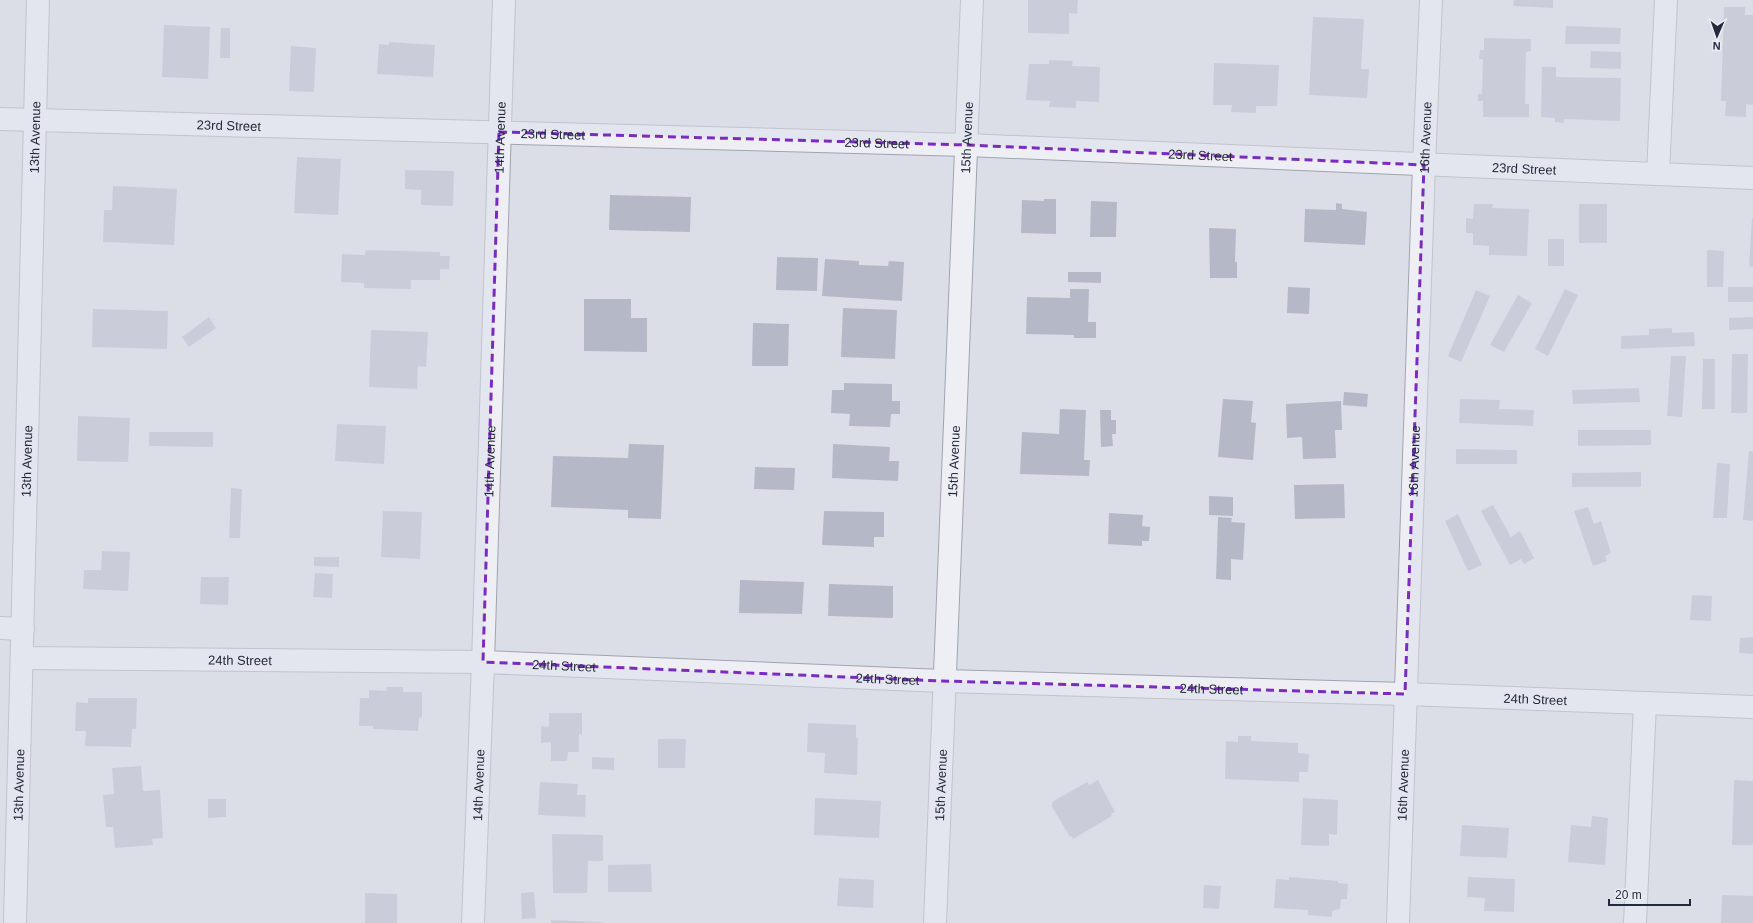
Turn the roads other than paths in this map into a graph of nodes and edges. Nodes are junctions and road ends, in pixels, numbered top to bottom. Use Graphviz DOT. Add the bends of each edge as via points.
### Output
graph roads {
  1 [pos="38,0"];
  2 [pos="504,0"];
  3 [pos="972,0"];
  4 [pos="1431,0"];
  5 [pos="1666,0"];
  6 [pos="0,119"];
  7 [pos="36,120"];
  8 [pos="499,132"];
  9 [pos="967,145"];
  10 [pos="1424,165"];
  11 [pos="1658,174"];
  12 [pos="1753,178"];
  13 [pos="0,628"];
  14 [pos="23,629"];
  15 [pos="22,658"];
  16 [pos="483,662"];
  17 [pos="943,681"];
  18 [pos="1405,694"];
  19 [pos="1645,703"];
  20 [pos="1753,707"];
  21 [pos="15,923"];
  22 [pos="473,923"];
  23 [pos="935,923"];
  24 [pos="1398,923"];
  25 [pos="1635,923"];
  1 -- 7 [label="street, 13th Avenue"];
  2 -- 8 [label="street, 14th Avenue"];
  3 -- 9 [label="street, 15th Avenue"];
  4 -- 10 [label="street, 16th Avenue"];
  5 -- 11 [label="street"];
  6 -- 7 [label="street, 23rd Street"];
  7 -- 8 [label="street, 23rd Street"];
  7 -- 14 [label="street, 13th Avenue"];
  8 -- 9 [label="street, 23rd Street"];
  8 -- 16 [label="street, 14th Avenue"];
  9 -- 10 [label="street, 23rd Street"];
  9 -- 17 [label="street, 15th Avenue"];
  10 -- 11 [label="street, 23rd Street"];
  10 -- 18 [label="street, 16th Avenue"];
  11 -- 12 [label="street, 23rd Street"];
  13 -- 14 [label="street"];
  14 -- 15 [label="street, 13th Avenue"];
  15 -- 16 [label="street, 24th Street"];
  15 -- 21 [label="street, 13th Avenue"];
  16 -- 17 [label="street, 24th Street"];
  16 -- 22 [label="street, 14th Avenue"];
  17 -- 18 [label="street, 24th Street"];
  17 -- 23 [label="street, 15th Avenue"];
  18 -- 19 [label="street, 24th Street"];
  18 -- 24 [label="street, 16th Avenue"];
  19 -- 20 [label="street, 24th Street"];
  19 -- 25 [label="street"];
}
